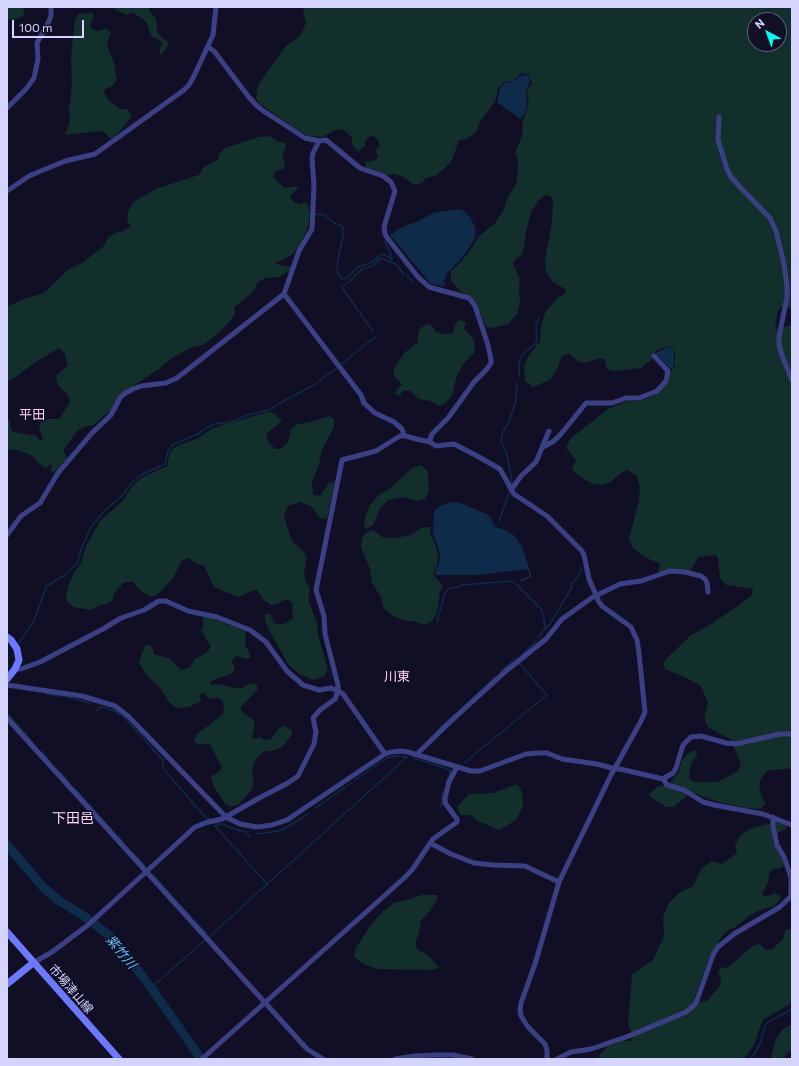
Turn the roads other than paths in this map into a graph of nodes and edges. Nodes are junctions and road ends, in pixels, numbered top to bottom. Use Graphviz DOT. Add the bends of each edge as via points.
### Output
graph roads {
  1 [pos="51,7"];
  2 [pos="216,7"];
  3 [pos="208,47"];
  4 [pos="7,108"];
  5 [pos="719,117"];
  6 [pos="319,141"];
  7 [pos="7,190"];
  8 [pos="284,294"];
  9 [pos="654,356"];
  10 [pos="792,380"];
  11 [pos="591,398"];
  12 [pos="586,403"];
  13 [pos="549,431"];
  14 [pos="404,435"];
  15 [pos="430,442"];
  16 [pos="543,446"];
  17 [pos="511,490"];
  18 [pos="7,535"];
  19 [pos="708,592"];
  20 [pos="596,595"];
  21 [pos="7,637"];
  22 [pos="15,669"];
  23 [pos="7,679"];
  24 [pos="7,685"];
  25 [pos="338,691"];
  26 [pos="7,718"];
  27 [pos="792,734"];
  28 [pos="385,754"];
  29 [pos="418,755"];
  30 [pos="457,767"];
  31 [pos="615,769"];
  32 [pos="663,779"];
  33 [pos="226,817"];
  34 [pos="774,817"];
  35 [pos="792,825"];
  36 [pos="430,844"];
  37 [pos="146,872"];
  38 [pos="559,882"];
  39 [pos="7,932"];
  40 [pos="33,963"];
  41 [pos="7,984"];
  42 [pos="265,1003"];
  43 [pos="119,1059"];
  44 [pos="202,1059"];
  45 [pos="323,1059"];
  46 [pos="395,1059"];
  47 [pos="472,1059"];
  48 [pos="547,1059"];
  49 [pos="557,1059"];
  1 -- 4 [label="street" via="51,16 37,44 38,59 34,78"];
  2 -- 3 [label="street" via="213,35"];
  3 -- 6 [label="street" via="214,51 256,105 305,138"];
  3 -- 7 [label="street" via="184,90 95,154 65,161 29,176"];
  5 -- 10 [label="street" via="718,140 731,177 770,218 776,231 787,285 779,345"];
  6 -- 8 [label="street" via="312,159 312,229 298,251"];
  6 -- 15 [label="street" via="323,139 330,142 360,168 383,176 391,182 395,191 384,227 388,239 429,287 469,298 475,306 488,345 491,364 432,434"];
  8 -- 14 [label="street" via="364,403 375,413 394,422"];
  8 -- 18 [label="street" via="177,378 166,383 133,389 124,394 111,414 58,473 40,503 21,516"];
  9 -- 12 [label="street" via="668,371 666,381 657,391 639,398 626,398 612,403"];
  11 -- 12 [label="street"];
  12 -- 16 [label="street" via="554,441"];
  13 -- 16 [label="street"];
  14 -- 15 [label="street"];
  14 -- 25 [label="street" via="376,451 342,460 316,590 324,616 325,634"];
  15 -- 17 [label="street" via="436,446 454,444 495,466 503,474"];
  16 -- 17 [label="street" via="536,462"];
  17 -- 20 [label="street" via="547,516 582,551"];
  19 -- 20 [label="street" via="705,578 670,571 620,584"];
  20 -- 29 [label="street" via="562,619 546,639 506,671"];
  20 -- 31 [label="street" via="602,606 631,627 637,640 640,658 645,712"];
  21 -- 22 [label="main road" via="15,645 18,654 19,660"];
  22 -- 23 [label="main road"];
  22 -- 25 [label="street" via="40,662 121,618 163,600 188,611 250,630 266,642 287,671 303,685 319,690 331,688"];
  24 -- 33 [label="street" via="82,696 115,706 128,716"];
  25 -- 28 [label="street"];
  25 -- 33 [label="street" via="335,699 313,718 316,732 314,744 298,776"];
  26 -- 37 [label="street"];
  27 -- 32 [label="street" via="780,734 736,744 701,736 691,737 683,745 673,773"];
  28 -- 29 [label="street" via="401,751"];
  28 -- 33 [label="street" via="297,815 281,823 246,826"];
  29 -- 30 [label="street"];
  30 -- 31 [label="street" via="480,771 526,754 547,753 562,759"];
  30 -- 36 [label="street" via="449,782 445,798 445,803 457,819 456,822"];
  31 -- 32 [label="street"];
  31 -- 38 [label="street"];
  32 -- 34 [label="street" via="668,785 689,792 703,802"];
  33 -- 37 [label="street" via="195,827"];
  34 -- 35 [label="street"];
  34 -- 49 [label="street" via="777,845 791,877 791,896 780,908 734,934 718,947 696,1003 686,1012 623,1038 591,1049 571,1052"];
  36 -- 38 [label="street" via="474,862 525,866"];
  36 -- 42 [label="street" via="403,879"];
  37 -- 40 [label="street" via="88,925"];
  37 -- 42 [label="street"];
  38 -- 48 [label="street" via="520,1010 524,1022 545,1044"];
  39 -- 40 [label="main road, 市場津山線"];
  40 -- 41 [label="main road"];
  40 -- 43 [label="main road, 市場津山線"];
  42 -- 44 [label="street"];
  42 -- 45 [label="street" via="307,1049"];
  46 -- 47 [label="street" via="434,1055"];
}
